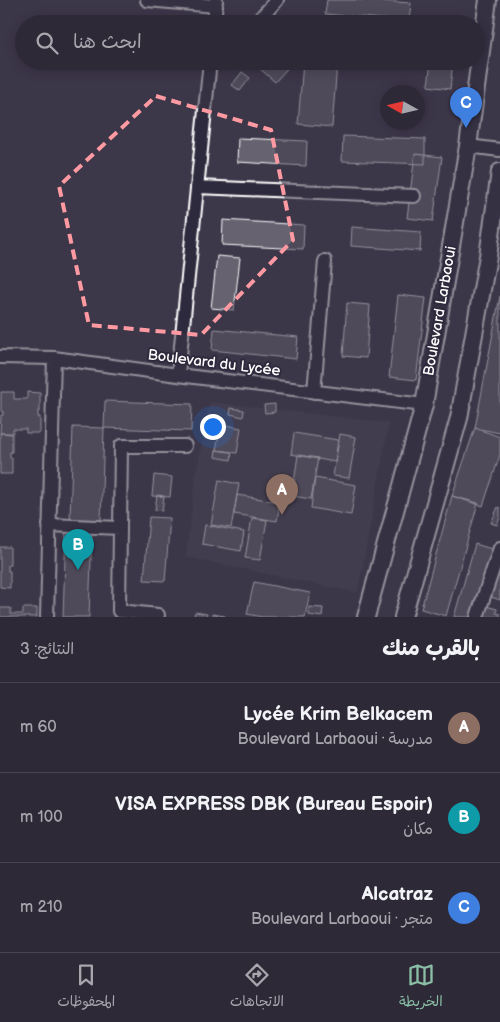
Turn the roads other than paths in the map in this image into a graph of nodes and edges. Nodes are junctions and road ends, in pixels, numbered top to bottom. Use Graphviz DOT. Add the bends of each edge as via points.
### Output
graph roads {
  1 [pos="147,0"];
  2 [pos="277,0"];
  3 [pos="488,0"];
  4 [pos="216,3"];
  5 [pos="263,15"];
  6 [pos="485,22"];
  7 [pos="209,70"];
  8 [pos="478,70"];
  9 [pos="468,146"];
  10 [pos="500,150"];
  11 [pos="500,172"];
  12 [pos="197,187"];
  13 [pos="414,196"];
  14 [pos="325,261"];
  15 [pos="0,357"];
  16 [pos="54,358"];
  17 [pos="178,376"];
  18 [pos="314,392"];
  19 [pos="424,405"];
  20 [pos="185,446"];
  21 [pos="49,525"];
  22 [pos="120,528"];
  23 [pos="500,548"];
  24 [pos="158,615"];
  25 [pos="47,617"];
  26 [pos="366,617"];
  27 [pos="402,617"];
  28 [pos="478,617"];
  1 -- 4 [label="street"];
  2 -- 5 [label="street"];
  3 -- 6 [label="main road, Boulevard Larbaoui"];
  7 -- 12 [label="street"];
  8 -- 9 [label="main road, Boulevard Larbaoui"];
  9 -- 10 [label="street"];
  9 -- 19 [label="main road, Boulevard Larbaoui"];
  11 -- 27 [label="main road" via="459,418"];
  12 -- 13 [label="street"];
  12 -- 17 [label="street"];
  14 -- 18 [label="street"];
  15 -- 16 [label="street, Boulevard du Lycée"];
  16 -- 17 [label="street, Boulevard du Lycée"];
  16 -- 21 [label="street"];
  17 -- 18 [label="street, Boulevard du Lycée"];
  18 -- 19 [label="street, Boulevard du Lycée"];
  19 -- 26 [label="main road, Boulevard Larbaoui"];
  20 -- 22 [label="street" via="121,446"];
  21 -- 22 [label="street"];
  21 -- 25 [label="street"];
  22 -- 24 [label="street" via="119,611"];
  23 -- 28 [label="street"];
}
